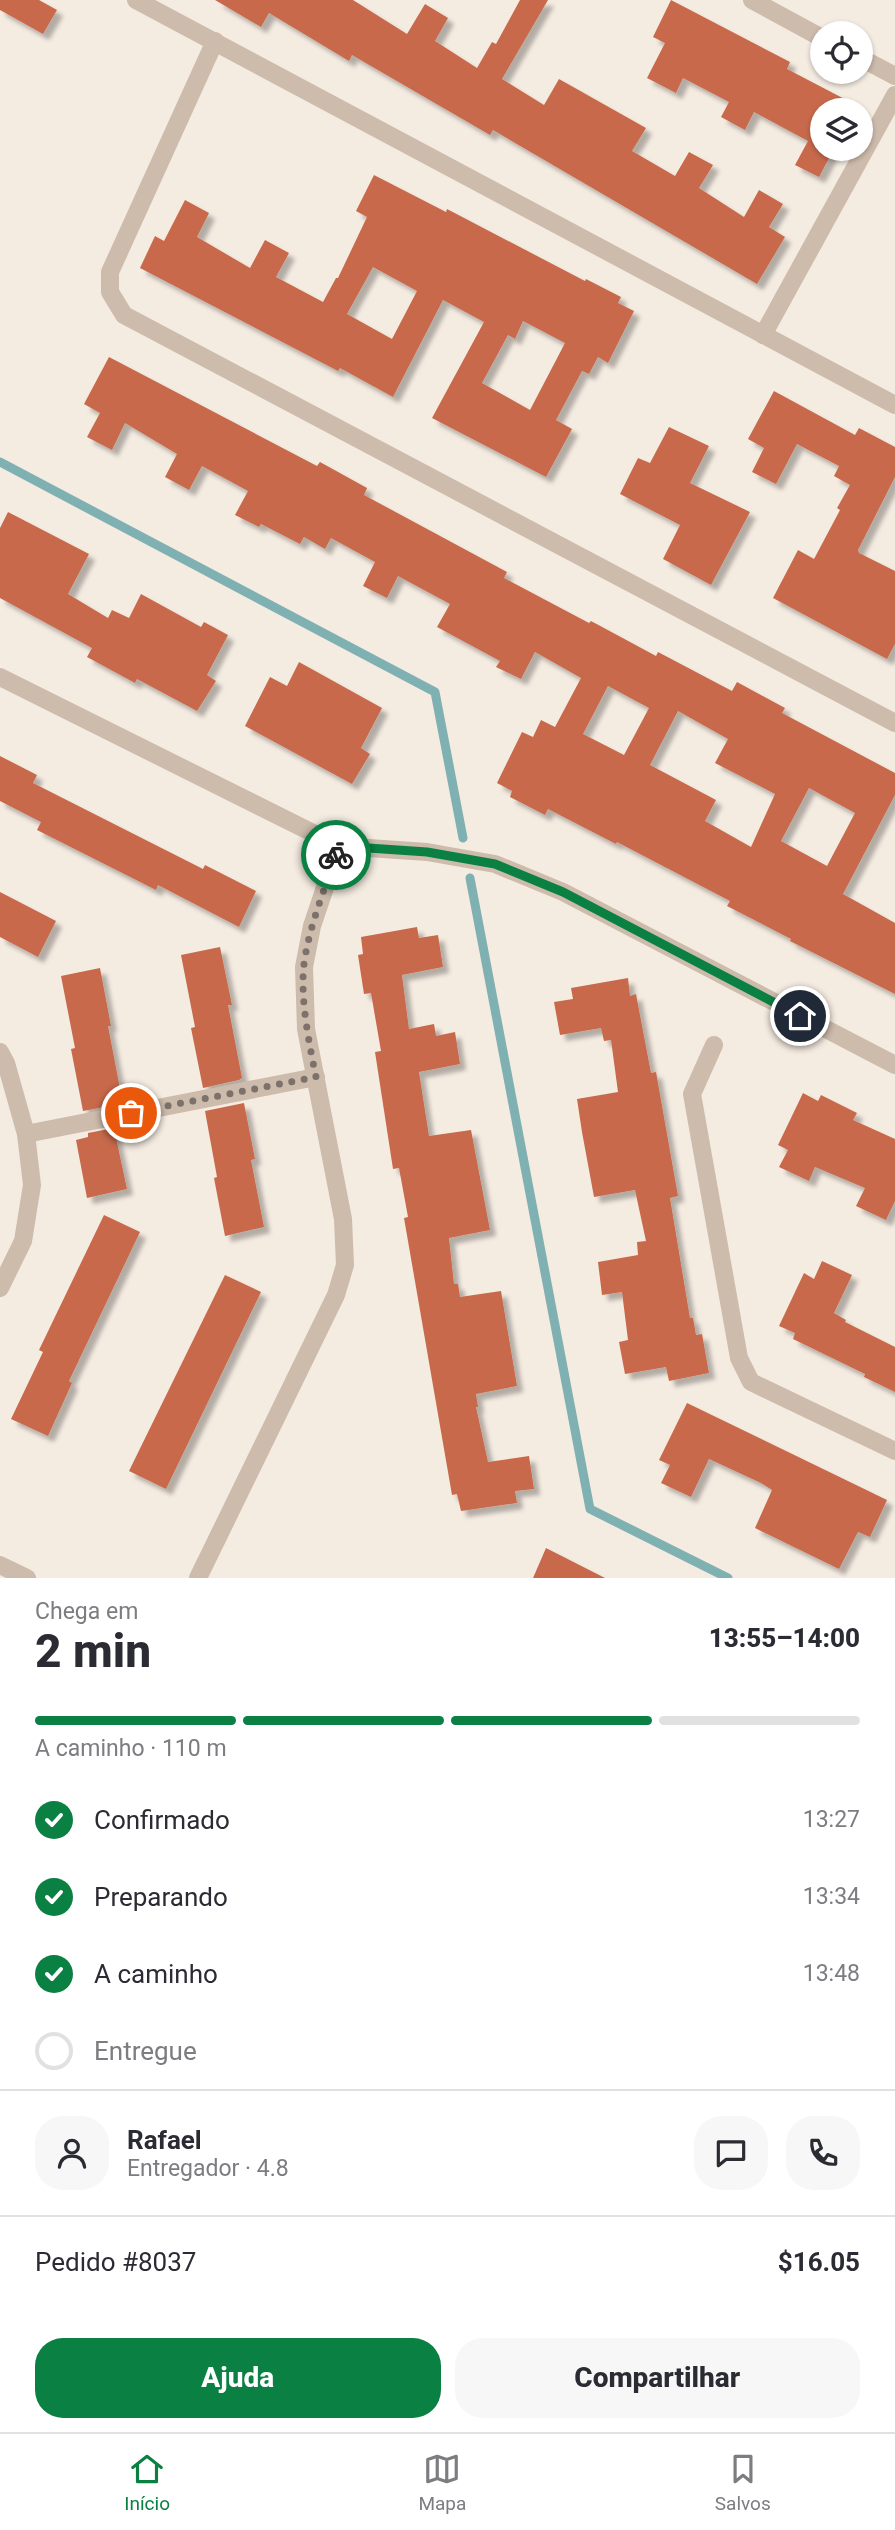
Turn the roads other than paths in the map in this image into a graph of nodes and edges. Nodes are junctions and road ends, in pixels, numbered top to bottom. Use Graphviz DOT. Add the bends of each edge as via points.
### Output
graph roads {
  1 [pos="136,0"];
  2 [pos="752,0"];
  3 [pos="810,31"];
  4 [pos="215,41"];
  5 [pos="873,64"];
  6 [pos="895,76"];
  7 [pos="895,95"];
  8 [pos="763,335"];
  9 [pos="895,405"];
  10 [pos="0,677"];
  11 [pos="895,723"];
  12 [pos="339,846"];
  13 [pos="714,1045"];
  14 [pos="0,1052"];
  15 [pos="895,1065"];
  16 [pos="316,1077"];
  17 [pos="26,1133"];
  18 [pos="0,1288"];
  19 [pos="895,1451"];
  20 [pos="0,1565"];
  21 [pos="27,1578"];
  22 [pos="198,1578"];
  1 -- 4 [label="street"];
  2 -- 3 [label="street"];
  4 -- 8 [label="street"];
  4 -- 11 [label="street" via="110,272 110,292 124,316"];
  5 -- 6 [label="street"];
  7 -- 8 [label="street"];
  8 -- 9 [label="street"];
  10 -- 12 [label="street"];
  12 -- 15 [label="street" via="427,852 495,864 563,892"];
  12 -- 16 [label="street" via="312,926 304,967 306,1029"];
  13 -- 19 [label="street" via="692,1094 739,1358 751,1382"];
  14 -- 17 [label="street"];
  16 -- 17 [label="street"];
  16 -- 22 [label="street" via="343,1219 345,1265 336,1295"];
  17 -- 18 [label="street" via="32,1185 23,1241"];
  20 -- 21 [label="street"];
}
